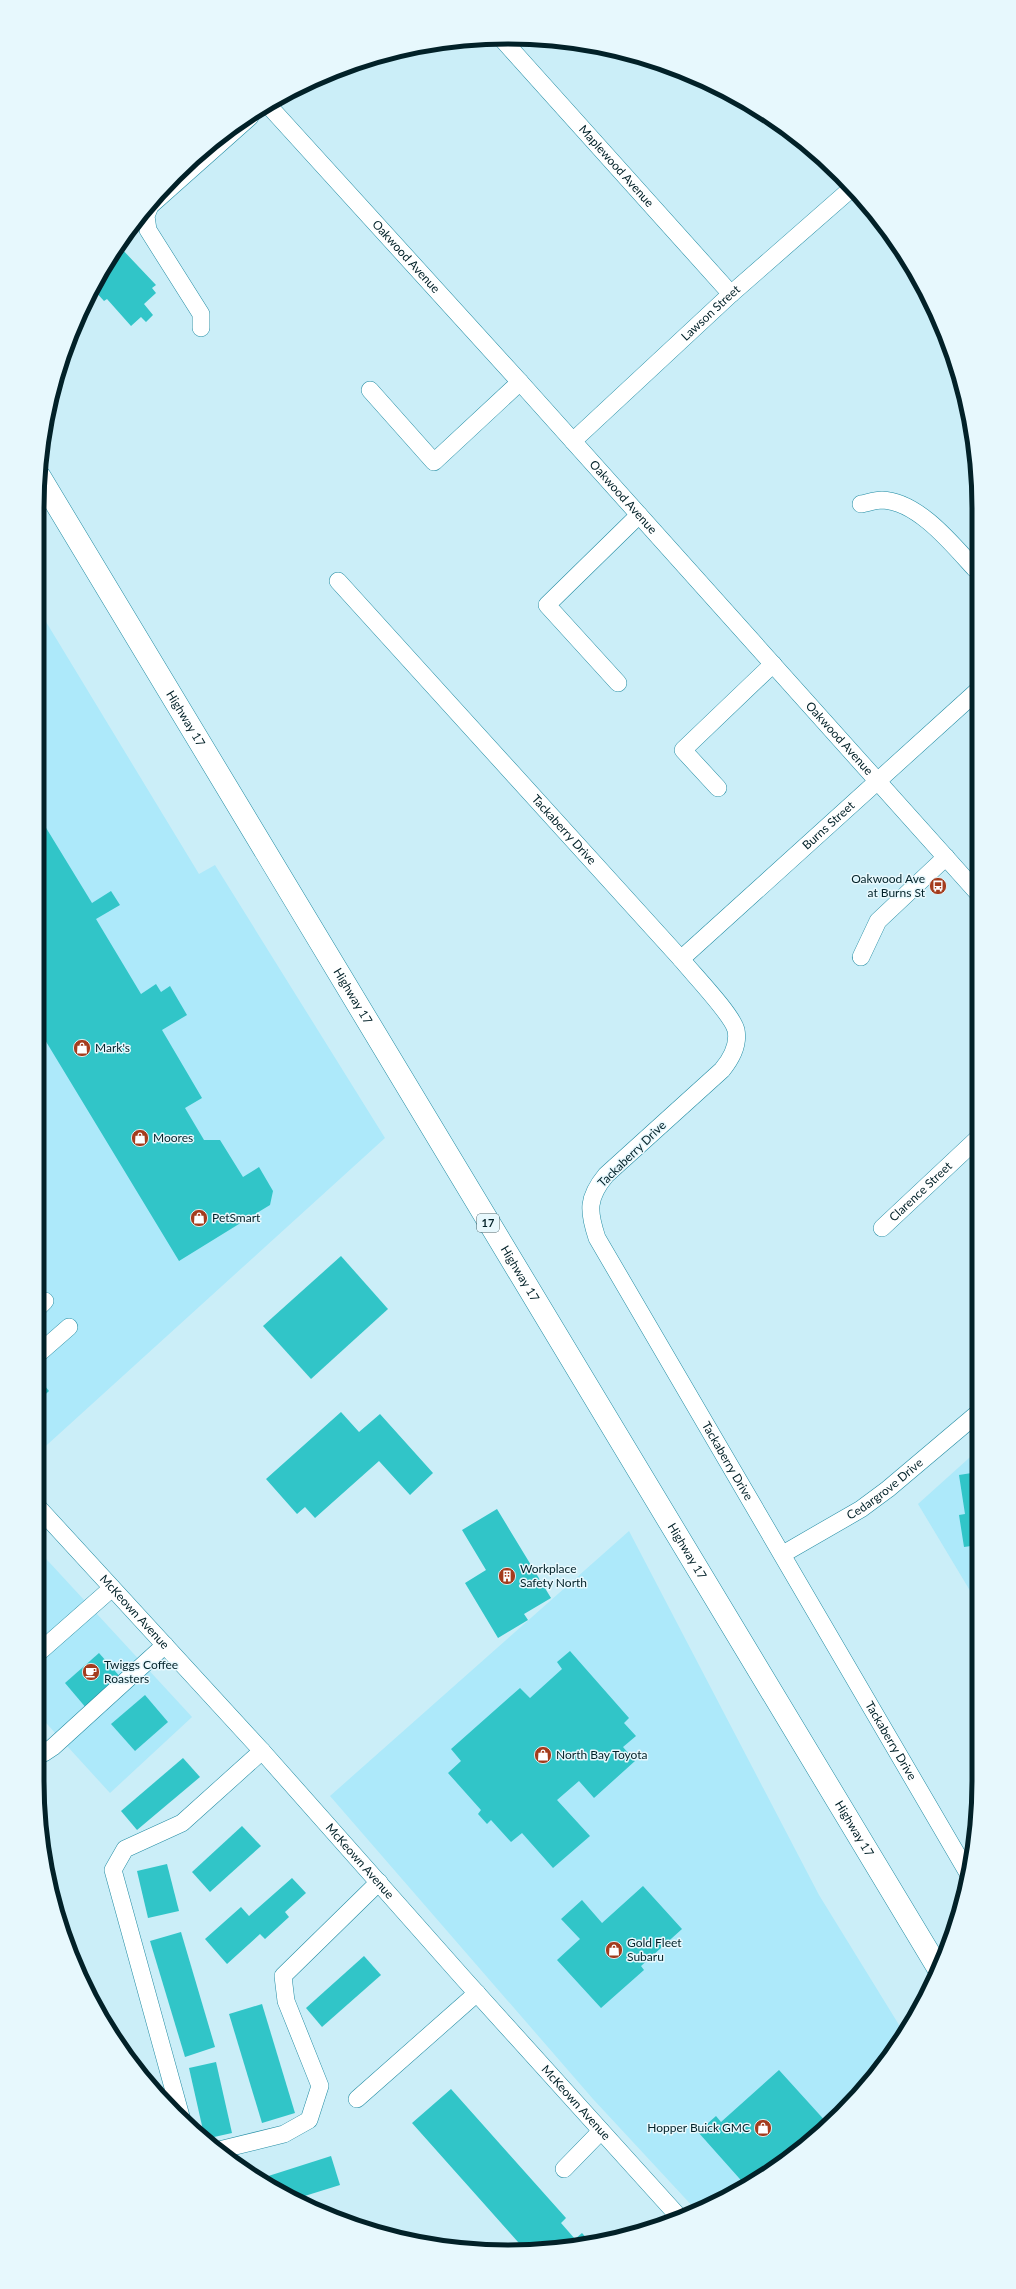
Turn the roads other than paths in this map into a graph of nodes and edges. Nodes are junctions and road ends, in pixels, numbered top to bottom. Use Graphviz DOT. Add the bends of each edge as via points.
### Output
graph roads {
  1 [pos="507,44"];
  2 [pos="271,109"];
  3 [pos="209,153"];
  4 [pos="191,170"];
  5 [pos="847,192"];
  6 [pos="146,218"];
  7 [pos="731,294"];
  8 [pos="201,328"];
  9 [pos="520,382"];
  10 [pos="370,390"];
  11 [pos="573,441"];
  12 [pos="45,485"];
  13 [pos="860,504"];
  14 [pos="639,515"];
  15 [pos="972,566"];
  16 [pos="338,581"];
  17 [pos="773,664"];
  18 [pos="618,683"];
  19 [pos="972,696"];
  20 [pos="876,781"];
  21 [pos="718,788"];
  22 [pos="946,858"];
  23 [pos="972,887"];
  24 [pos="861,957"];
  25 [pos="681,960"];
  26 [pos="972,1144"];
  27 [pos="882,1228"];
  28 [pos="69,1327"];
  29 [pos="44,1349"];
  30 [pos="972,1418"];
  31 [pos="44,1514"];
  32 [pos="783,1554"];
  33 [pos="112,1588"];
  34 [pos="166,1645"];
  35 [pos="44,1648"];
  36 [pos="262,1750"];
  37 [pos="44,1753"];
  38 [pos="964,1865"];
  39 [pos="379,1882"];
  40 [pos="935,1963"];
  41 [pos="477,1993"];
  42 [pos="357,2099"];
  43 [pos="179,2107"];
  44 [pos="601,2131"];
  45 [pos="225,2148"];
  46 [pos="564,2169"];
  47 [pos="676,2213"];
  1 -- 7 [label="street, Maplewood Avenue"];
  2 -- 9 [label="street, Oakwood Avenue"];
  3 -- 4 [label="street"];
  5 -- 7 [label="street, Lawson Street"];
  6 -- 8 [label="street" via="148,230 200,314"];
  7 -- 11 [label="street, Lawson Street"];
  9 -- 10 [label="street" via="434,462"];
  9 -- 11 [label="street, Oakwood Avenue"];
  11 -- 14 [label="street, Oakwood Avenue"];
  12 -- 40 [label="highway, Highway 17 / 17"];
  13 -- 15 [label="street" via="882,500 910,509 946,537"];
  14 -- 17 [label="street, Oakwood Avenue"];
  14 -- 18 [label="street" via="547,605"];
  16 -- 25 [label="street, Tackaberry Drive"];
  17 -- 20 [label="street, Oakwood Avenue"];
  17 -- 21 [label="street" via="683,750"];
  19 -- 20 [label="street, Burns Street"];
  20 -- 22 [label="street, Oakwood Avenue"];
  20 -- 25 [label="street, Burns Street"];
  22 -- 23 [label="street, Oakwood Avenue"];
  22 -- 24 [label="street" via="878,921"];
  25 -- 32 [label="street, Tackaberry Drive" via="728,1016 736,1030 736,1043 731,1058 722,1070 606,1175 596,1187 590,1201 590,1212 597,1238"];
  26 -- 27 [label="street, Clarence Street"];
  28 -- 29 [label="street"];
  30 -- 32 [label="street, Cedargrove Drive" via="861,1509"];
  31 -- 33 [label="street, McKeown Avenue"];
  32 -- 38 [label="street, Tackaberry Drive"];
  33 -- 34 [label="street, McKeown Avenue"];
  33 -- 35 [label="street"];
  34 -- 36 [label="street, McKeown Avenue"];
  34 -- 37 [label="street"];
  36 -- 39 [label="street, McKeown Avenue"];
  36 -- 43 [label="street" via="182,1823 125,1849 113,1870"];
  39 -- 41 [label="street, McKeown Avenue"];
  39 -- 45 [label="street" via="283,1976 286,2000 320,2086 309,2120 284,2134"];
  41 -- 42 [label="street"];
  41 -- 44 [label="street, McKeown Avenue"];
  44 -- 46 [label="street"];
  44 -- 47 [label="street, McKeown Avenue"];
}
